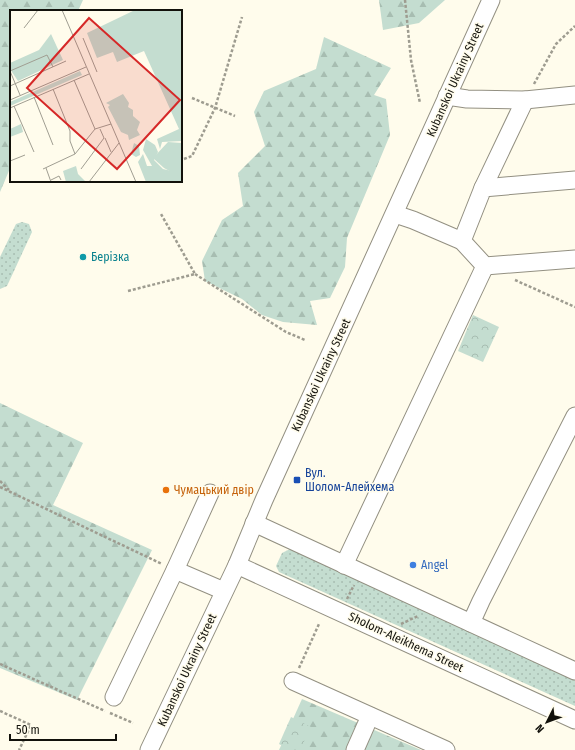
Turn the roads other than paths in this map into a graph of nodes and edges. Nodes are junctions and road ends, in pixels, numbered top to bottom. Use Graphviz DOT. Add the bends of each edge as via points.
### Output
graph roads {
  1 [pos="491,0"];
  2 [pos="575,95"];
  3 [pos="447,96"];
  4 [pos="526,100"];
  5 [pos="575,180"];
  6 [pos="483,188"];
  7 [pos="394,214"];
  8 [pos="462,241"];
  9 [pos="575,259"];
  10 [pos="485,266"];
  11 [pos="575,416"];
  12 [pos="210,493"];
  13 [pos="254,524"];
  14 [pos="237,565"];
  15 [pos="344,565"];
  16 [pos="175,570"];
  17 [pos="224,592"];
  18 [pos="471,623"];
  19 [pos="575,671"];
  20 [pos="293,681"];
  21 [pos="114,697"];
  22 [pos="370,716"];
  23 [pos="575,720"];
  24 [pos="149,750"];
  25 [pos="355,750"];
  26 [pos="446,750"];
  1 -- 3 [label="street, Kubanskoi Ukrainy Street"];
  2 -- 4 [label="street"];
  3 -- 4 [label="street"];
  3 -- 7 [label="street, Kubanskoi Ukrainy Street"];
  4 -- 6 [label="street"];
  5 -- 6 [label="street"];
  6 -- 8 [label="street"];
  7 -- 8 [label="street"];
  7 -- 13 [label="street, Kubanskoi Ukrainy Street"];
  8 -- 10 [label="street"];
  9 -- 10 [label="street"];
  10 -- 15 [label="street"];
  11 -- 18 [label="street"];
  12 -- 16 [label="street"];
  13 -- 14 [label="street, Kubanskoi Ukrainy Street"];
  13 -- 15 [label="street"];
  14 -- 17 [label="street, Kubanskoi Ukrainy Street"];
  14 -- 23 [label="street, Sholom-Aleikhema Street"];
  15 -- 18 [label="street"];
  16 -- 17 [label="street"];
  16 -- 21 [label="street"];
  17 -- 24 [label="street, Kubanskoi Ukrainy Street"];
  18 -- 19 [label="street"];
  20 -- 22 [label="street"];
  22 -- 25 [label="street"];
  22 -- 26 [label="street"];
}
